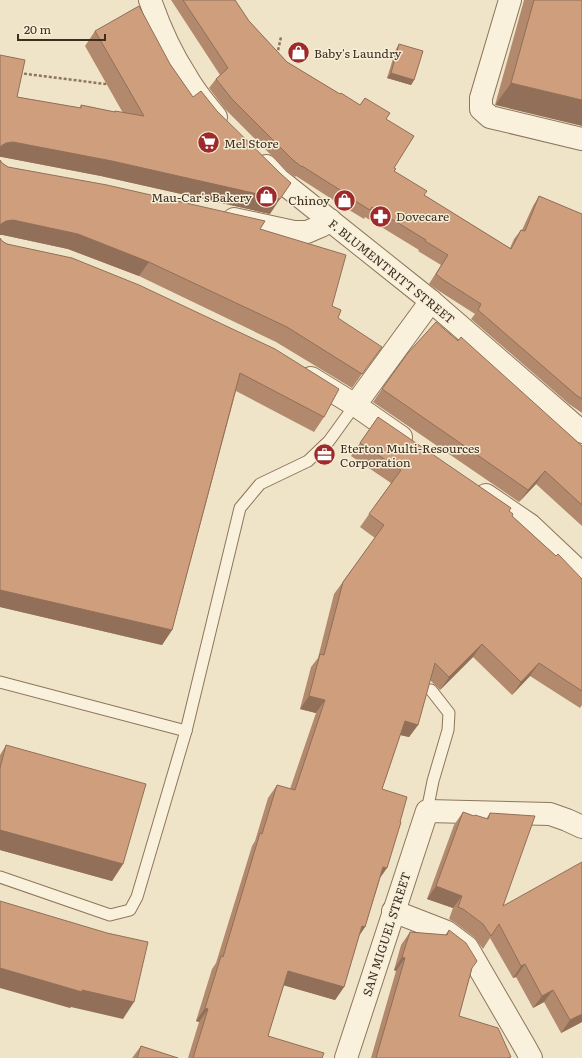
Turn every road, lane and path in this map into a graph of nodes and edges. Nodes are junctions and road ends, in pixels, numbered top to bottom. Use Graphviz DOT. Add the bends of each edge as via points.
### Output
graph roads {
  1 [pos="150,0"];
  2 [pos="510,0"];
  3 [pos="281,37"];
  4 [pos="276,58"];
  5 [pos="19,73"];
  6 [pos="112,80"];
  7 [pos="228,128"];
  8 [pos="582,139"];
  9 [pos="253,154"];
  10 [pos="216,215"];
  11 [pos="330,220"];
  12 [pos="431,301"];
  13 [pos="296,369"];
  14 [pos="355,405"];
  15 [pos="582,432"];
  16 [pos="420,450"];
  17 [pos="471,485"];
  18 [pos="582,574"];
  19 [pos="0,682"];
  20 [pos="431,690"];
  21 [pos="186,731"];
  22 [pos="427,811"];
  23 [pos="582,827"];
  24 [pos="0,877"];
  25 [pos="393,911"];
  26 [pos="346,1058"];
  27 [pos="531,1058"];
  1 -- 7 [label="street" via="170,48 186,76 216,118"];
  2 -- 8 [label="street" via="481,98 481,109 490,117"];
  3 -- 4 [label="path"];
  5 -- 6 [label="path" via="105,84"];
  9 -- 11 [label="street, F. BLUMENTRITT STREET" via="278,179"];
  10 -- 11 [label="street" via="294,232 307,232"];
  11 -- 12 [label="street, F. BLUMENTRITT STREET"];
  12 -- 14 [label="street"];
  12 -- 15 [label="street, F. BLUMENTRITT STREET"];
  13 -- 14 [label="street"];
  14 -- 16 [label="street"];
  14 -- 21 [label="lane" via="329,441 308,461 260,484 240,508"];
  17 -- 18 [label="street" via="530,525"];
  19 -- 21 [label="lane"];
  20 -- 22 [label="lane" via="449,713 448,730"];
  21 -- 24 [label="lane" via="137,897 130,910 110,916"];
  22 -- 23 [label="street" via="550,814"];
  22 -- 25 [label="street, SAN MIGUEL STREET"];
  25 -- 26 [label="street, SAN MIGUEL STREET"];
  25 -- 27 [label="street" via="447,932 467,947"];
}
